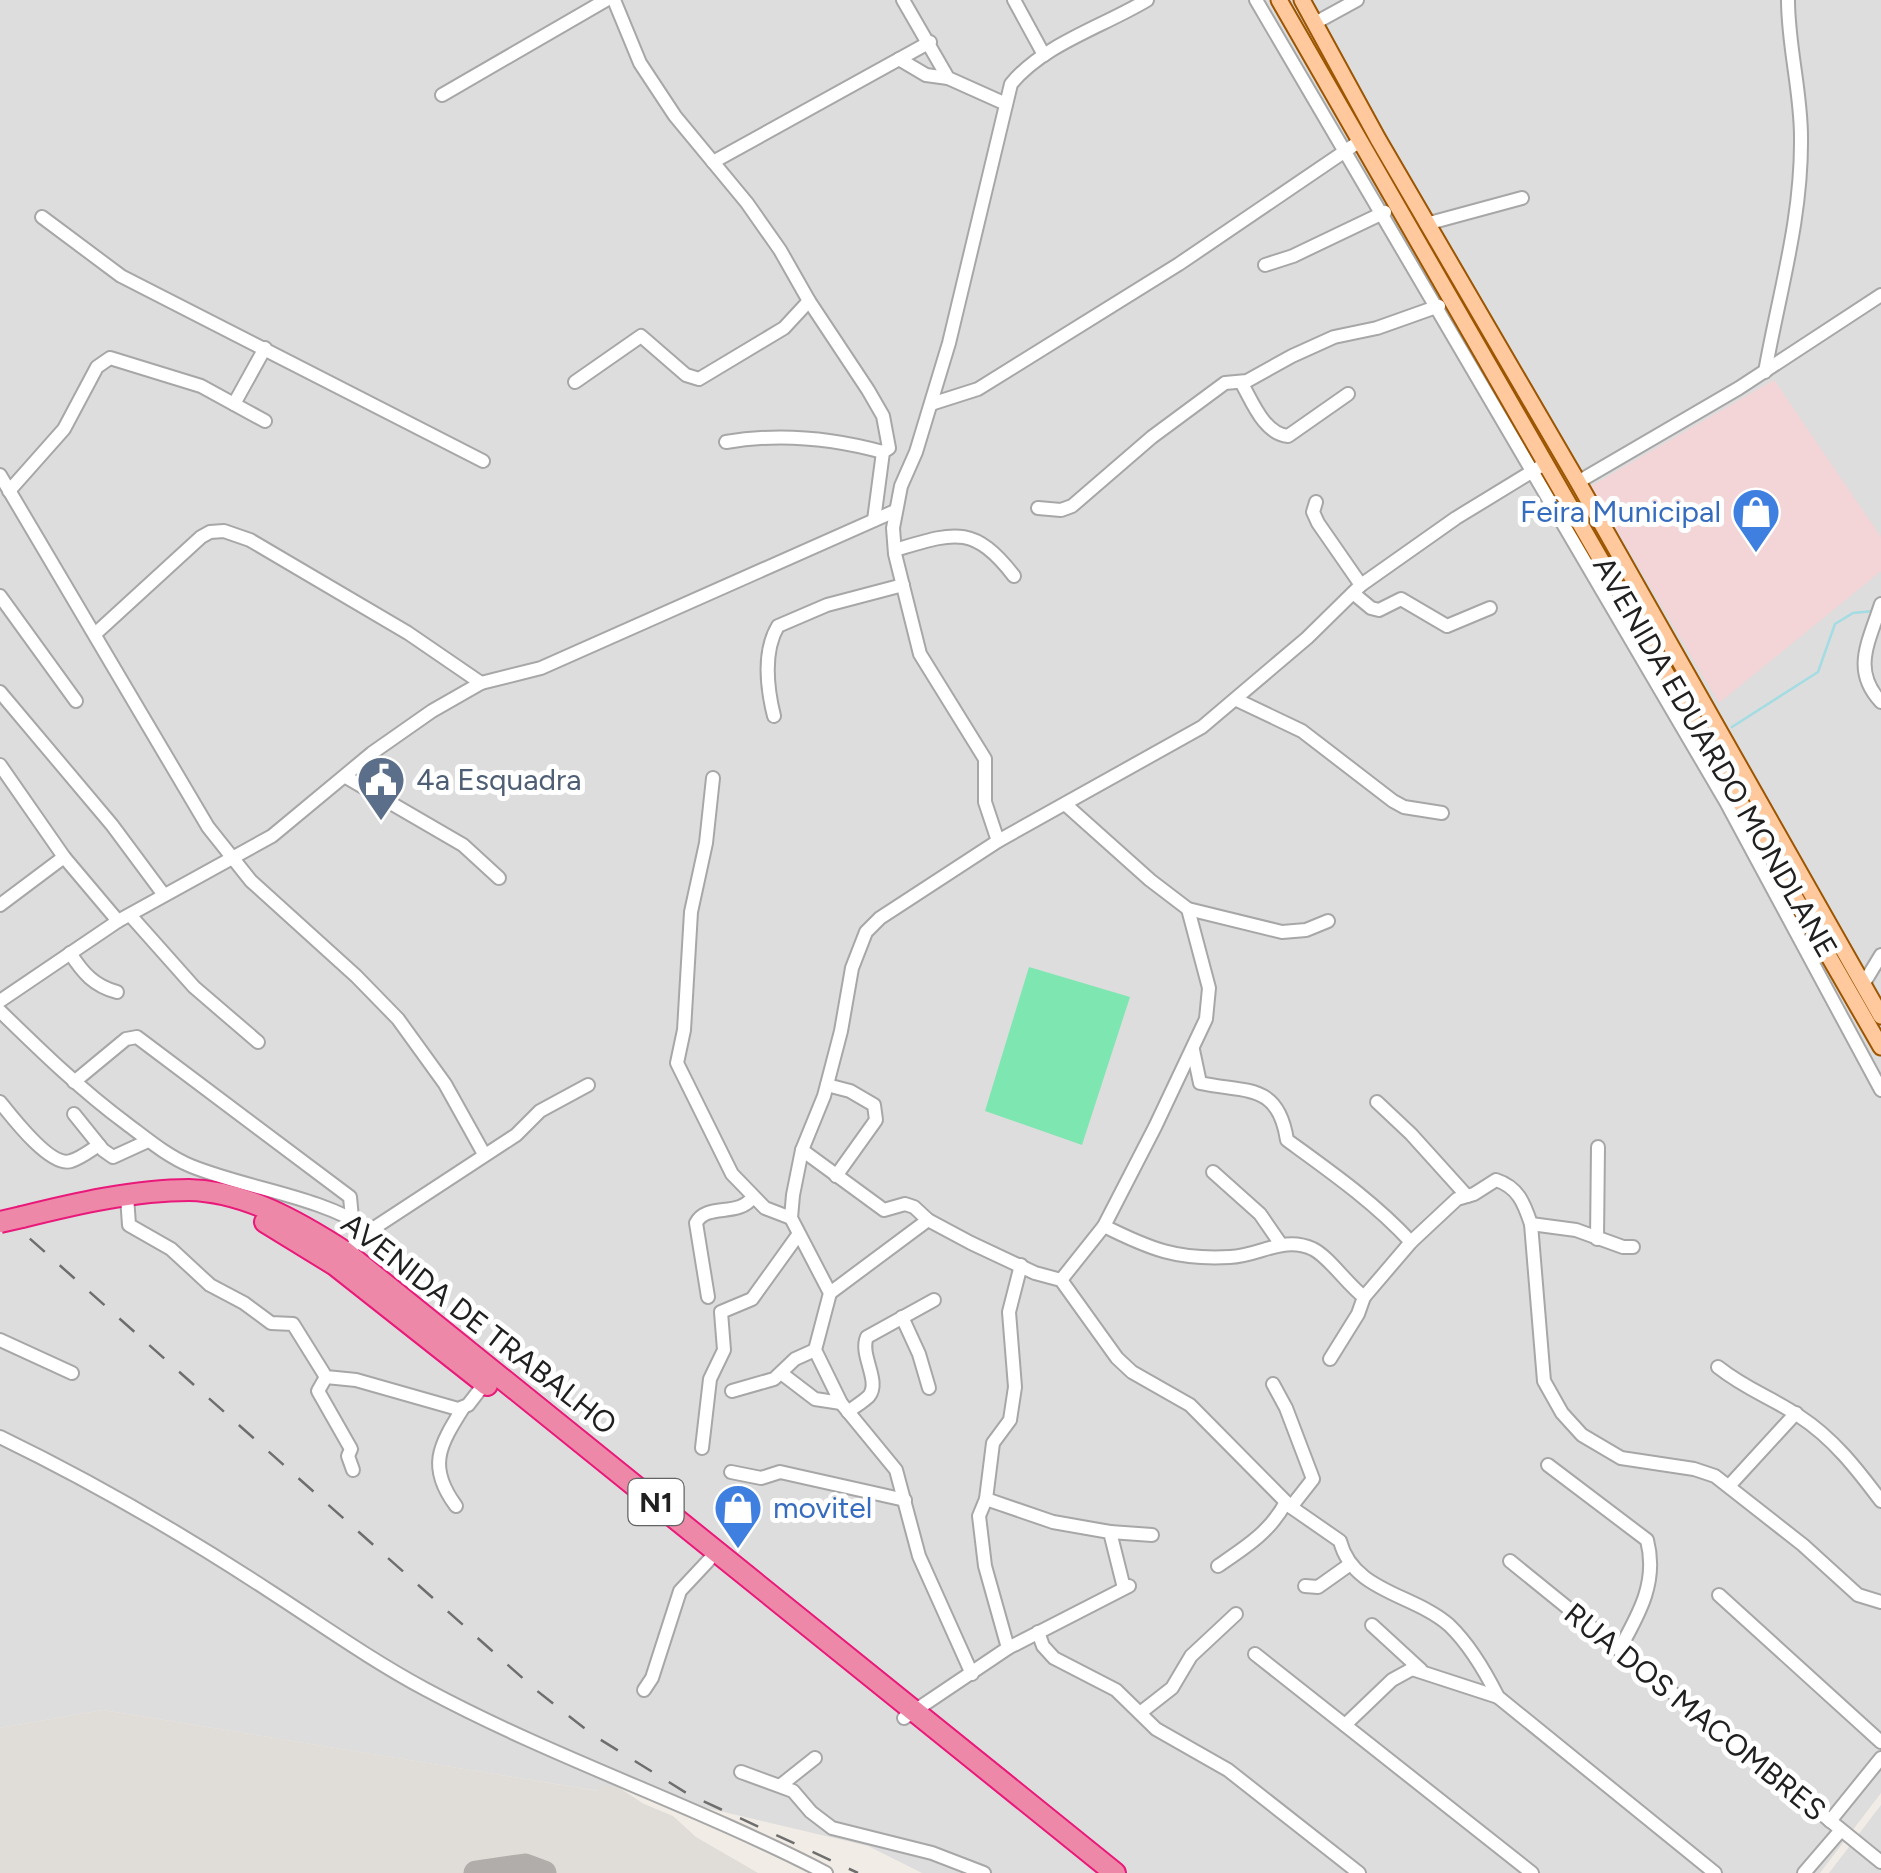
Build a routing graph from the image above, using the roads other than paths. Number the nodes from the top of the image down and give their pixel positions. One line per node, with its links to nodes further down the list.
1 (610, 0): 15 (street); 19 (street)
2 (903, 0): 11 (street)
3 (1014, 0): 12 (street)
4 (1256, 0): 18 (street)
5 (1278, 0): 17 (main road, AVENIDA EDUARDO MONDLANE)
6 (1302, 0): 10 (main road, AVENIDA EDUARDO MONDLANE)
7 (1357, 0): 10 (street)
8 (1788, 0): 32 (street)
9 (1141, 1): 12 (street)
10 (1315, 23): 20 (main road, AVENIDA EDUARDO MONDLANE)
11 (930, 42): 13 (street); 14 (street)
12 (1044, 55): 16 (street)
13 (899, 59): 14 (street); 19 (street)
14 (948, 78): 16 (street)
15 (442, 94)
16 (1006, 104): 37 (street)
17 (1360, 141): 18 (street); 20 (main road, AVENIDA EDUARDO MONDLANE)
18 (1344, 151): 23 (street); 37 (street)
19 (713, 162): 28 (street)
20 (1391, 179): 22 (main road, AVENIDA EDUARDO MONDLANE); 25 (main road, AVENIDA EDUARDO MONDLANE)
21 (1522, 198): 25 (street)
22 (1397, 207): 23 (street); 29 (main road, AVENIDA EDUARDO MONDLANE)
23 (1381, 214): 26 (street); 30 (street)
24 (42, 217): 31 (street)
25 (1426, 224): 45 (main road, AVENIDA EDUARDO MONDLANE)
26 (1265, 265)
27 (1881, 295): 32 (street)
28 (808, 301): 33 (street); 40 (street)
29 (1451, 302): 30 (street); 42 (main road, AVENIDA EDUARDO MONDLANE)
30 (1434, 308): 34 (street); 43 (street)
31 (266, 348): 36 (street); 41 (street)
32 (1765, 372): 45 (street)
33 (575, 382)
34 (1241, 382): 35 (street); 49 (street)
35 (1348, 394)
36 (234, 404): 38 (street); 46 (street)
37 (932, 404): 50 (street)
38 (265, 421)
39 (726, 442): 40 (street)
40 (883, 452): 51 (street)
41 (483, 461)
42 (1546, 463): 43 (street); 47 (main road, AVENIDA EDUARDO MONDLANE)
43 (1531, 473): 55 (street); 93 (street)
44 (0, 475): 46 (street)
45 (1578, 482): 47 (main road); 82 (main road, AVENIDA EDUARDO MONDLANE)
46 (9, 491): 59 (street)
47 (1562, 492): 88 (main road, AVENIDA EDUARDO MONDLANE)
48 (1316, 502): 55 (street)
49 (1038, 508)
50 (895, 511): 51 (street); 52 (street)
51 (874, 520): 60 (street)
52 (896, 550): 53 (street); 54 (street)
53 (1014, 576)
54 (903, 585): 65 (street); 71 (street)
55 (1357, 589): 58 (street); 62 (street)
56 (0, 596): 63 (street)
57 (1881, 605): 64 (street)
58 (1490, 608)
59 (95, 634): 60 (street); 73 (street)
60 (481, 684): 67 (street)
61 (0, 692): 75 (street)
62 (1237, 700): 69 (street); 70 (street)
63 (76, 701)
64 (1881, 702)
65 (774, 716)
66 (0, 765): 72 (street)
67 (346, 777): 73 (street); 74 (street)
68 (712, 778): 106 (street)
69 (1064, 804): 71 (street); 77 (street)
70 (1442, 812)
71 (998, 841): 91 (street)
72 (64, 857): 76 (street); 78 (street)
73 (233, 860): 75 (street); 101 (street)
74 (499, 878)
75 (164, 895): 78 (street)
76 (1, 901)
77 (1188, 910): 79 (street); 89 (street)
78 (124, 918): 80 (street); 87 (street)
79 (1328, 922)
80 (70, 954): 83 (street); 84 (street)
81 (1881, 954): 82 (street)
82 (1864, 983): 86 (main road, AVENIDA EDUARDO MONDLANE)
83 (117, 992)
84 (0, 1001)
85 (0, 1012): 90 (street)
86 (1881, 1016)
87 (258, 1042)
88 (1881, 1048)
89 (1193, 1050): 112 (street); 116 (street)
90 (74, 1082): 97 (street); 107 (street)
91 (827, 1084): 100 (street); 103 (street)
92 (588, 1085): 101 (street)
93 (1881, 1090)
94 (0, 1102): 98 (street)
95 (1376, 1102): 105 (street)
96 (74, 1114): 98 (street)
97 (148, 1141): 98 (street); 107 (street)
98 (99, 1145)
99 (1598, 1147): 115 (street)
100 (802, 1150): 103 (street); 108 (street)
101 (484, 1154): 113 (street)
102 (1213, 1172): 117 (street)
103 (836, 1176): 109 (street)
104 (127, 1196): 110 (highway, N1, bridge); 119 (highway, AVENIDA DE TRABALHO / N1); 134 (street)
105 (1467, 1196): 111 (street); 116 (street)
106 (754, 1198): 108 (street); 124 (street)
107 (352, 1218): 113 (street)
108 (791, 1218): 114 (street)
109 (928, 1220): 120 (street); 122 (street)
110 (0, 1222)
111 (1531, 1224): 115 (street); 148 (street)
112 (1104, 1226): 117 (street); 121 (street)
113 (372, 1230): 119 (street)
114 (798, 1235): 122 (street); 144 (street)
115 (1597, 1239): 118 (street)
116 (1411, 1242): 123 (street)
117 (1280, 1244): 123 (street)
118 (1633, 1247)
119 (340, 1258): 127 (highway, AVENIDA DE TRABALHO / N1)
120 (1021, 1265): 121 (street); 149 (street)
121 (1060, 1280): 153 (street)
122 (830, 1293): 129 (street)
123 (1364, 1296): 130 (street)
124 (708, 1297)
125 (934, 1300): 126 (street)
126 (902, 1318): 137 (street); 140 (street)
127 (426, 1327): 135 (highway, AVENIDA DE TRABALHO / N1); 142 (highway, AVENIDA DE TRABALHO / N1)
128 (0, 1340): 133 (street)
129 (816, 1350): 132 (street); 140 (street)
130 (1330, 1359)
131 (1718, 1367): 141 (street)
132 (781, 1372): 138 (street); 140 (street)
133 (72, 1373)
134 (326, 1376): 139 (street); 146 (street)
135 (485, 1383): 139 (street); 142 (highway, AVENIDA DE TRABALHO / N1)
136 (1272, 1384): 153 (street)
137 (929, 1388)
138 (732, 1391)
139 (463, 1408): 154 (street)
140 (844, 1408): 151 (street)
141 (1796, 1414): 148 (street); 152 (street)
142 (547, 1424): 150 (highway, AVENIDA DE TRABALHO / N1)
143 (0, 1437): 186 (street)
144 (702, 1448)
145 (1548, 1465): 169 (street)
146 (353, 1470)
147 (732, 1472): 151 (street)
148 (1729, 1486): 164 (street)
149 (986, 1499): 155 (street); 168 (street)
150 (643, 1500): 157 (highway, AVENIDA DE TRABALHO / N1); 162 (highway, AVENIDA DE TRABALHO / N1)
151 (906, 1500): 172 (street)
152 (1881, 1500)
153 (1288, 1505): 159 (street); 160 (street)
154 (456, 1506)
155 (1110, 1532): 156 (street); 167 (street)
156 (1152, 1535)
157 (709, 1560): 162 (highway, AVENIDA DE TRABALHO / N1); 173 (street)
158 (1510, 1561): 169 (street, RUA DOS MACOMBRES)
159 (1350, 1564): 161 (street); 174 (street)
160 (1218, 1566)
161 (1305, 1586)
162 (759, 1593): 176 (highway, AVENIDA DE TRABALHO / N1)
163 (1719, 1595): 178 (street)
164 (1881, 1602)
165 (1236, 1614): 175 (street)
166 (1372, 1626): 171 (street)
167 (1038, 1632): 168 (street); 175 (street)
168 (1008, 1648): 172 (street)
169 (1620, 1650): 183 (street, RUA DOS MACOMBRES)
170 (1255, 1654): 177 (street)
171 (1421, 1670): 174 (street); 177 (street)
172 (972, 1674): 176 (street)
173 (644, 1690)
174 (1498, 1697): 191 (street)
175 (1140, 1713): 189 (street)
176 (909, 1714): 185 (highway, AVENIDA DE TRABALHO / N1)
177 (1345, 1725): 190 (street)
178 (1881, 1742)
179 (815, 1758): 182 (street)
180 (1881, 1758): 183 (street)
181 (741, 1772): 182 (street)
182 (781, 1784): 187 (street)
183 (1836, 1826): 184 (street, RUA DOS MACOMBRES); 192 (street)
184 (1881, 1862)
185 (1091, 1864): 188 (highway, AVENIDA DE TRABALHO / N1)
186 (826, 1873)
187 (984, 1873)
188 (1115, 1873)
189 (1359, 1873)
190 (1532, 1873)
191 (1715, 1873)
192 (1804, 1873)

